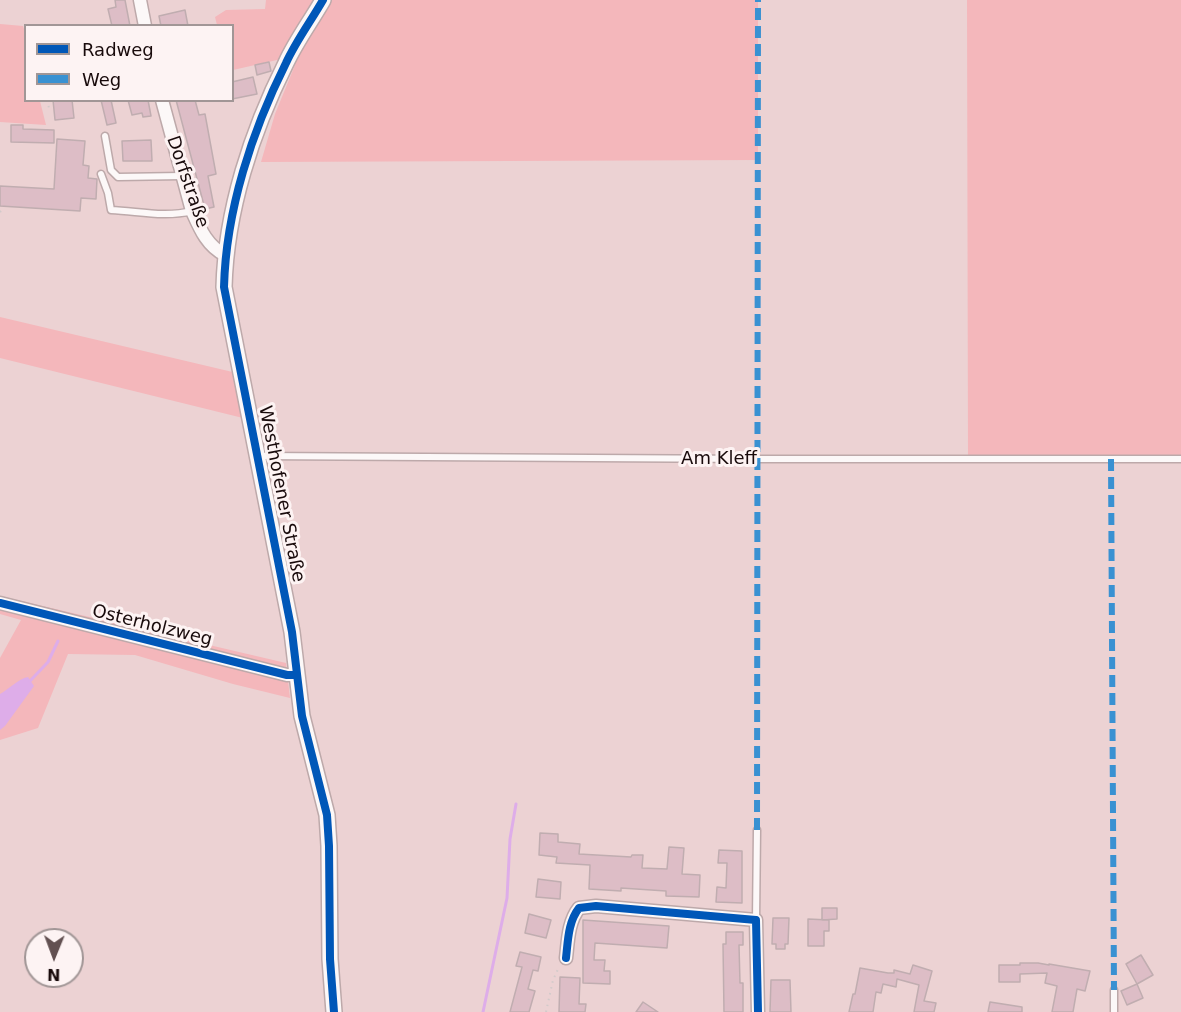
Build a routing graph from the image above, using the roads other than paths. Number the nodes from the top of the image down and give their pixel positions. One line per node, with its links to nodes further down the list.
1 (140, 0): 3 (street)
2 (323, 0): 9 (street, Westhofener Straße)
3 (145, 24)
4 (163, 102): 7 (street, Dorfstraße)
5 (105, 136): 7 (lane)
6 (101, 174): 8 (lane)
7 (182, 176): 8 (street, Dorfstraße)
8 (192, 211): 9 (street, Dorfstraße)
9 (225, 255): 10 (street, Westhofener Straße)
10 (258, 456): 11 (lane, Am Kleff); 13 (street, Westhofener Straße)
11 (1181, 459)
12 (0, 603): 13 (street, Osterholzweg)
13 (297, 675): 18 (street, Westhofener Straße)
14 (757, 830): 15 (lane)
15 (756, 920): 16 (street); 19 (street)
16 (566, 958)
17 (1114, 990): 20 (lane)
18 (334, 1012)
19 (758, 1012)
20 (1114, 1012)

